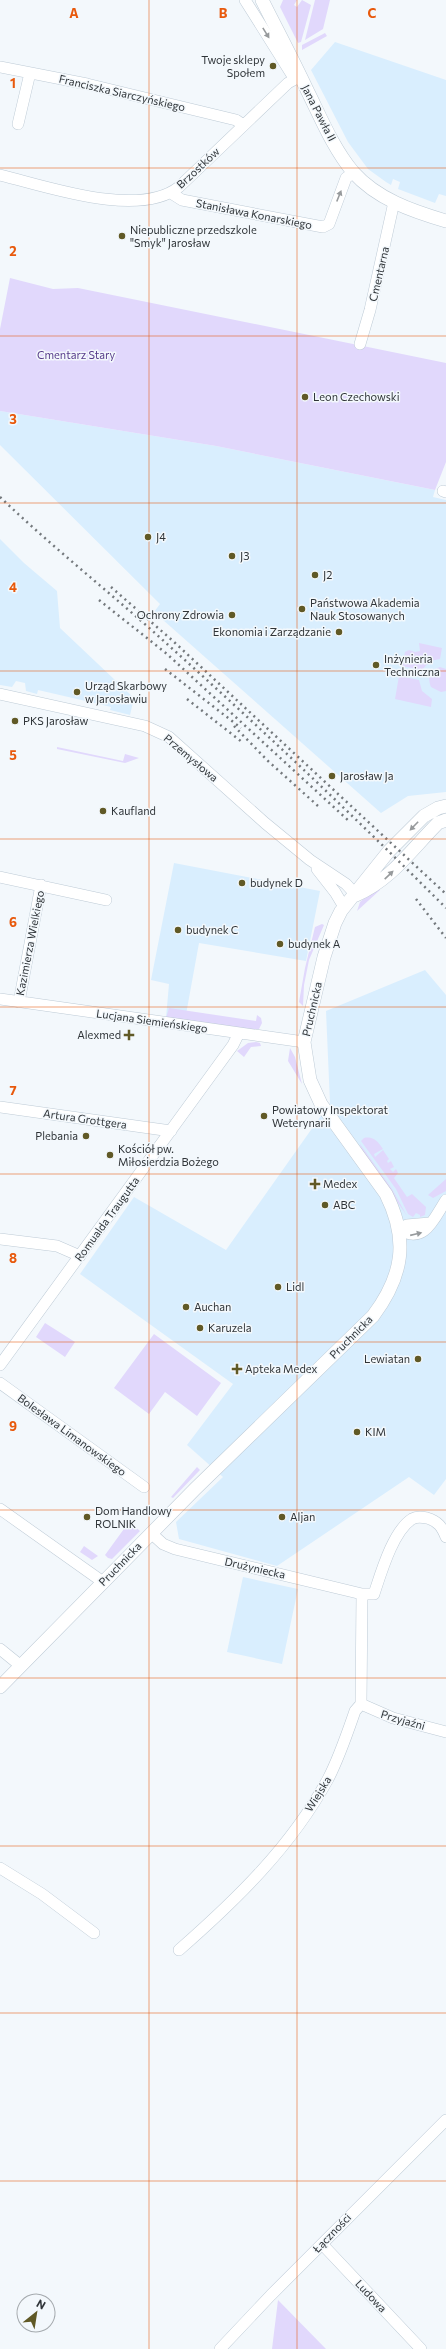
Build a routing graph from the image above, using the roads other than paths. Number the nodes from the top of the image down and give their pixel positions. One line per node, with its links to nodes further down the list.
1 (245, 0): 5 (street, one-way to 5)
2 (262, 0): 5 (main road, Jana Pawła II)
3 (0, 67): 4 (street, Franciszka Siarczyńskiego)
4 (30, 73): 6 (street); 7 (street, Franciszka Siarczyńskiego)
5 (298, 77): 7 (street, Brzostków); 8 (main road, Jana Pawła II)
6 (18, 124)
7 (243, 125): 10 (street, Brzostków)
8 (354, 172): 10 (street, Stanisława Konarskiego, one-way to 8); 11 (main road, Jana Pawła II)
9 (0, 175): 10 (street, Brzostków)
10 (171, 193)
11 (394, 202): 12 (main road, Jana Pawła II); 13 (street, Cmentarna)
12 (446, 221)
13 (360, 344)
14 (0, 694): 17 (street, Przemysłowa)
15 (446, 806): 20 (main road, Pruchnicka, one-way to 20)
16 (446, 820): 20 (main road, Pruchnicka, one-way to 16)
17 (310, 860): 20 (street); 22 (street)
18 (0, 877): 19 (street, Kazimierza Wielkiego)
19 (41, 885): 21 (street, Kazimierza Wielkiego); 24 (street, Kazimierza Wielkiego)
20 (356, 894): 22 (main road, Pruchnicka)
21 (106, 900)
22 (344, 907): 26 (main road, Pruchnicka)
23 (0, 999): 24 (street, Lucjana Siemieńskiego)
24 (19, 1002): 25 (street, Lucjana Siemieńskiego)
25 (240, 1033): 26 (street, Lucjana Siemieńskiego); 28 (street, Romualda Traugutta)
26 (304, 1042): 30 (main road, Pruchnicka)
27 (0, 1107): 28 (street, Artura Grottgera)
28 (171, 1131): 32 (street, Romualda Traugutta)
29 (446, 1200): 30 (street)
30 (399, 1230): 37 (main road, Pruchnicka)
31 (0, 1239): 32 (street)
32 (80, 1256): 33 (street, Romualda Traugutta)
33 (0, 1365)
34 (0, 1383): 35 (street, Bolesława Limanowskiego)
35 (144, 1487)
36 (0, 1509): 39 (street)
37 (151, 1533): 39 (main road, Pruchnicka); 40 (street, Drużyniecka)
38 (446, 1537): 40 (street, Drużyniecka)
39 (103, 1582): 42 (main road, Pruchnicka)
40 (362, 1594): 44 (street, Wiejska)
41 (0, 1649): 42 (street)
42 (21, 1666): 43 (main road, Pruchnicka)
43 (0, 1687)
44 (361, 1704): 45 (street, Przyjaźni); 48 (street, Wiejska)
45 (446, 1732)
46 (0, 1868): 47 (street)
47 (94, 1934)
48 (179, 1950)
49 (446, 2120): 50 (street, Łączności)
50 (322, 2244): 51 (street, Łączności); 52 (street, Ludowa)
51 (220, 2349)
52 (421, 2349)

